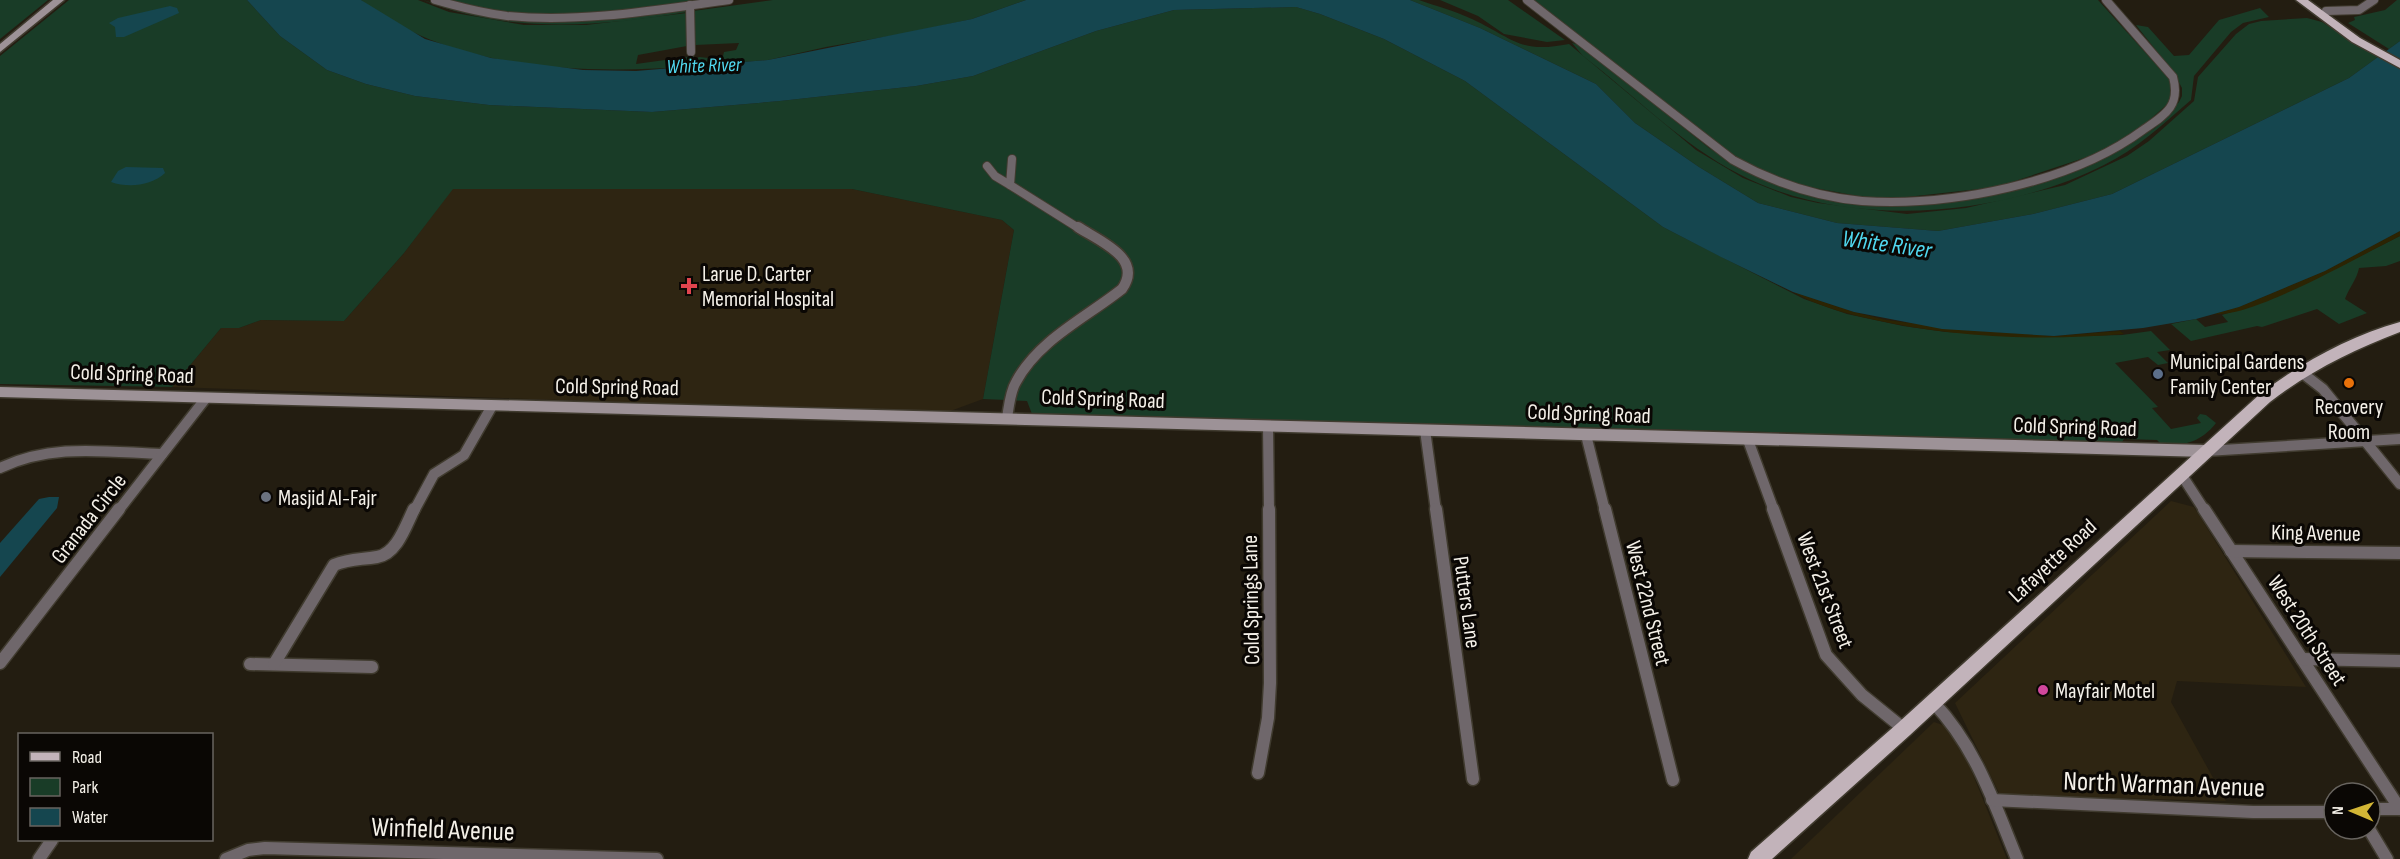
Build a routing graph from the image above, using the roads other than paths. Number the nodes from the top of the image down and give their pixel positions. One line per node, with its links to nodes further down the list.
1 (435, 0): 9 (street)
2 (729, 0): 9 (street)
3 (1527, 0): 4 (street)
4 (2106, 0)
5 (2301, 0): 11 (main road)
6 (2312, 0): 10 (main road)
7 (2374, 0): 10 (street)
8 (57, 2): 12 (street)
9 (690, 5): 13 (street)
10 (2326, 11): 11 (main road)
11 (2361, 39): 14 (main road); 15 (main road)
12 (0, 49)
13 (691, 52)
14 (2400, 59)
15 (2400, 65)
16 (1012, 159): 18 (street)
17 (987, 166): 18 (street)
18 (1010, 185): 24 (street)
19 (2400, 327): 20 (main road, Lafayette Road)
20 (2301, 372): 30 (street); 31 (main road, Lafayette Road)
21 (0, 392): 22 (street, Cold Spring Road)
22 (206, 398): 23 (street, Cold Spring Road); 32 (street, Granada Circle)
23 (492, 406): 24 (street, Cold Spring Road); 42 (street)
24 (1007, 418): 25 (street, Cold Spring Road)
25 (1268, 426): 26 (street, Cold Spring Road); 46 (street, Cold Springs Lane)
26 (1425, 430): 27 (street, Cold Spring Road); 47 (street, Putters Lane)
27 (1586, 435): 29 (street, Cold Spring Road); 48 (street, West 22nd Street)
28 (2400, 439): 30 (street)
29 (1748, 440): 31 (street, Cold Spring Road); 45 (street, West 21st Street)
30 (2366, 441): 31 (street); 35 (street)
31 (2206, 451): 34 (main road, Lafayette Road)
32 (162, 454): 33 (street); 40 (street, Granada Circle)
33 (0, 468)
34 (2181, 474): 36 (street, West 20th Street); 44 (main road, Lafayette Road)
35 (2400, 484)
36 (2231, 551): 37 (street, King Avenue); 38 (street, West 20th Street)
37 (2400, 553)
38 (2302, 659): 39 (street); 50 (street, West 20th Street)
39 (2400, 661)
40 (1, 662)
41 (250, 664): 42 (street)
42 (274, 664): 43 (street)
43 (372, 667)
44 (1933, 702): 45 (main road, Lafayette Road); 49 (street)
45 (1904, 729): 59 (main road, Lafayette Road)
46 (1258, 773)
47 (1473, 779)
48 (1673, 780)
49 (1992, 800): 52 (street, North Warman Avenue); 60 (street)
50 (2400, 809): 51 (street)
51 (2382, 810)
52 (2322, 812)
53 (51, 841): 57 (street)
54 (2376, 841): 61 (street)
55 (378, 855): 56 (street, Winfield Avenue); 58 (street, Winfield Avenue)
56 (227, 858)
57 (39, 859)
58 (657, 859)
59 (1758, 859)
60 (2017, 859)
61 (2387, 859)

